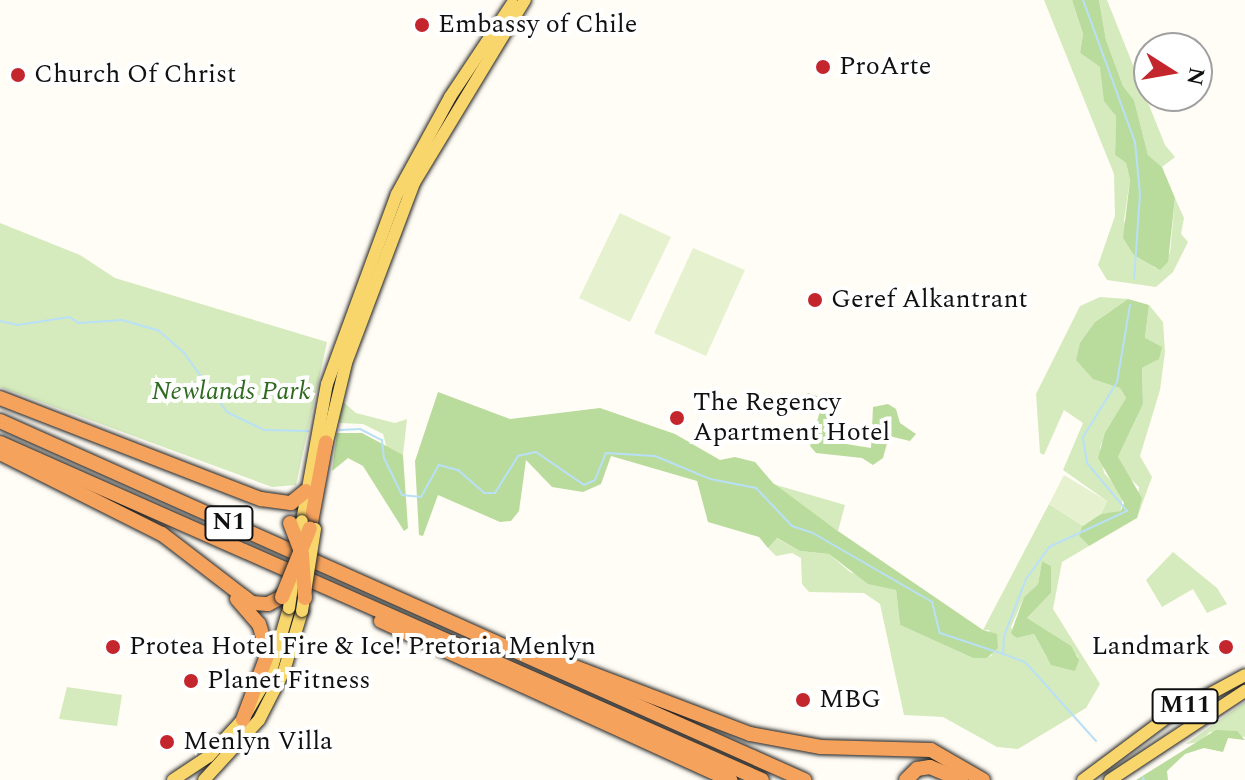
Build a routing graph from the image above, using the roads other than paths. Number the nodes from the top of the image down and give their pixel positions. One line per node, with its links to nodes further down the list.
1 (515, 0): 8 (main road)
2 (525, 0): 5 (main road)
3 (0, 398): 9 (highway)
4 (0, 421): 15 (highway, N1)
5 (326, 442): 10 (highway)
6 (0, 443): 13 (highway, N1)
7 (0, 453): 12 (highway)
8 (306, 491): 9 (highway); 10 (main road)
9 (261, 499): 10 (highway)
10 (304, 525): 11 (highway, bridge); 14 (main road, bridge)
11 (300, 549): 14 (highway, bridge); 14 (highway, bridge)
12 (208, 568): 14 (highway); 18 (highway)
13 (322, 585): 19 (highway); 24 (highway, N1)
14 (294, 603): 18 (main road); 21 (main road)
15 (457, 625): 25 (highway, N1); 28 (highway)
16 (1245, 675): 29 (main road, M11)
17 (1245, 691): 30 (main road, M11)
18 (243, 719): 20 (main road)
19 (690, 764): 22 (highway); 23 (highway)
20 (173, 780)
21 (204, 780)
22 (717, 780)
23 (730, 780)
24 (762, 780)
25 (804, 780)
26 (906, 780): 27 (highway)
27 (961, 780)
28 (983, 780)
29 (1083, 780)
30 (1110, 780)

